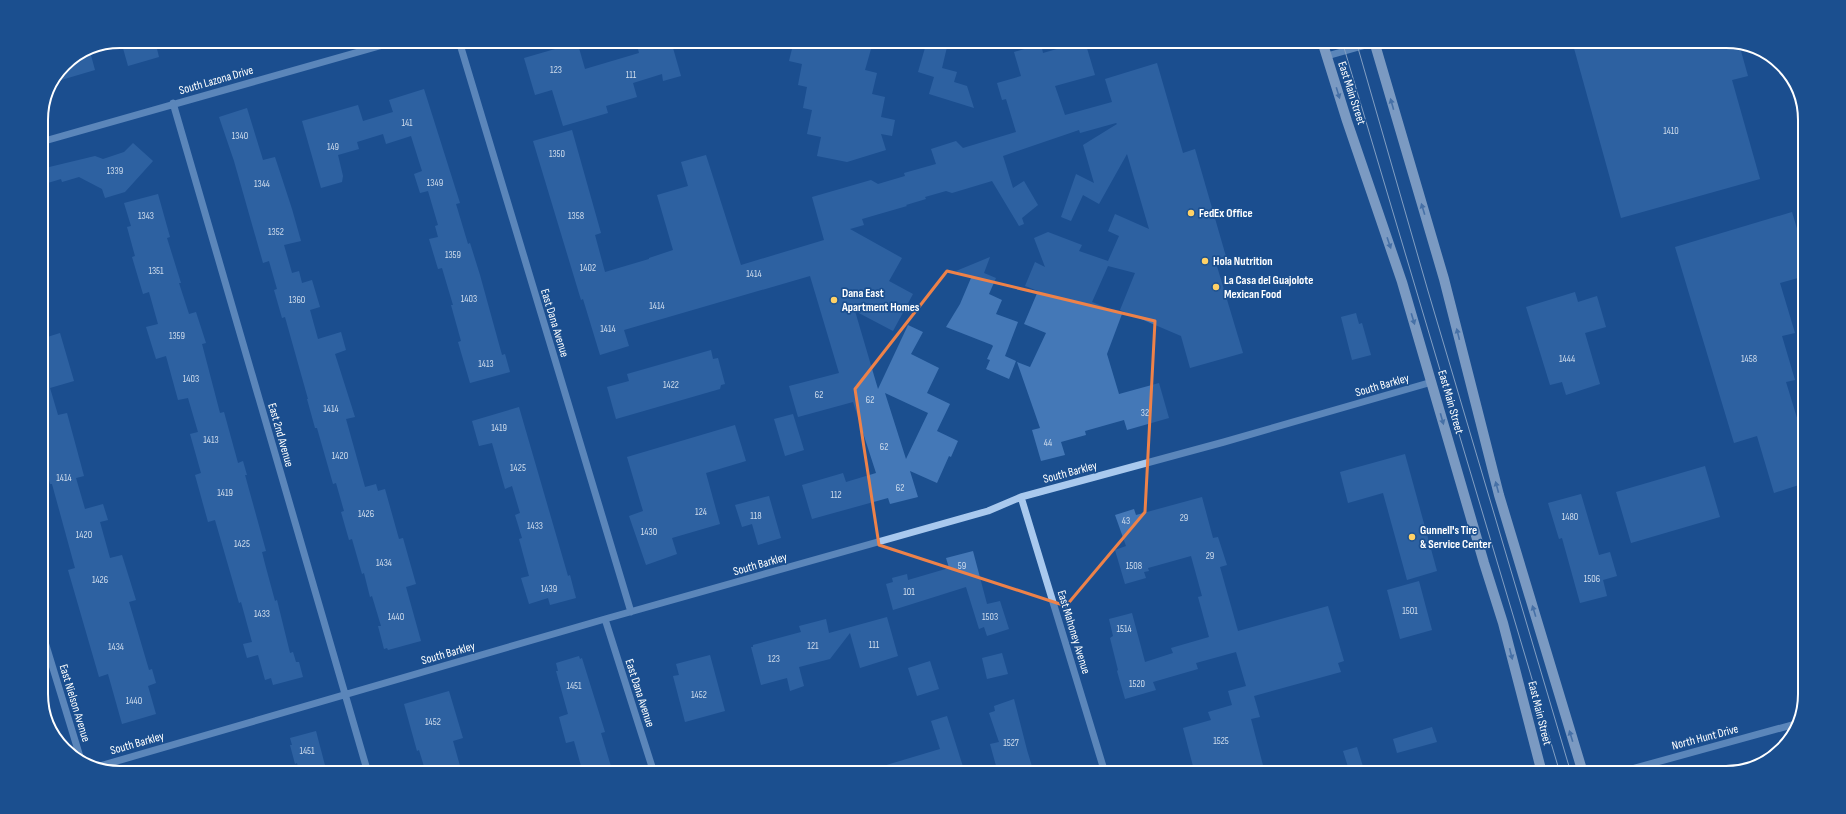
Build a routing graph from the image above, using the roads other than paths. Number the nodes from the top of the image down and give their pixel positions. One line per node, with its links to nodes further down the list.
1 (372, 48): 7 (street, South Lazona Drive)
2 (461, 48): 11 (street, East Dana Avenue)
3 (1324, 48): 6 (main road, East Main Street)
4 (1355, 48): 6 (street)
5 (1378, 48): 22 (main road, East Main Street, one-way to 5)
6 (1327, 56): 9 (main road, East Main Street, one-way to 9)
7 (173, 103): 8 (street, South Lazona Drive); 14 (street, East 2nd Avenue)
8 (48, 140)
9 (1432, 382): 10 (street, South Barkley); 21 (main road, East Main Street, one-way to 21)
10 (1021, 496): 11 (street, South Barkley); 20 (street, East Mahoney Avenue)
11 (631, 612): 12 (street, South Barkley)
12 (605, 619): 14 (street, South Barkley); 19 (street, East Dana Avenue)
13 (48, 652): 16 (street, East Nielson Avenue)
14 (344, 694): 17 (street, South Barkley); 18 (street, East 2nd Avenue)
15 (1792, 724): 23 (street, North Hunt Drive)
16 (79, 753)
17 (105, 765)
18 (366, 766)
19 (652, 766)
20 (1103, 766)
21 (1540, 766)
22 (1581, 766)
23 (1642, 766)

